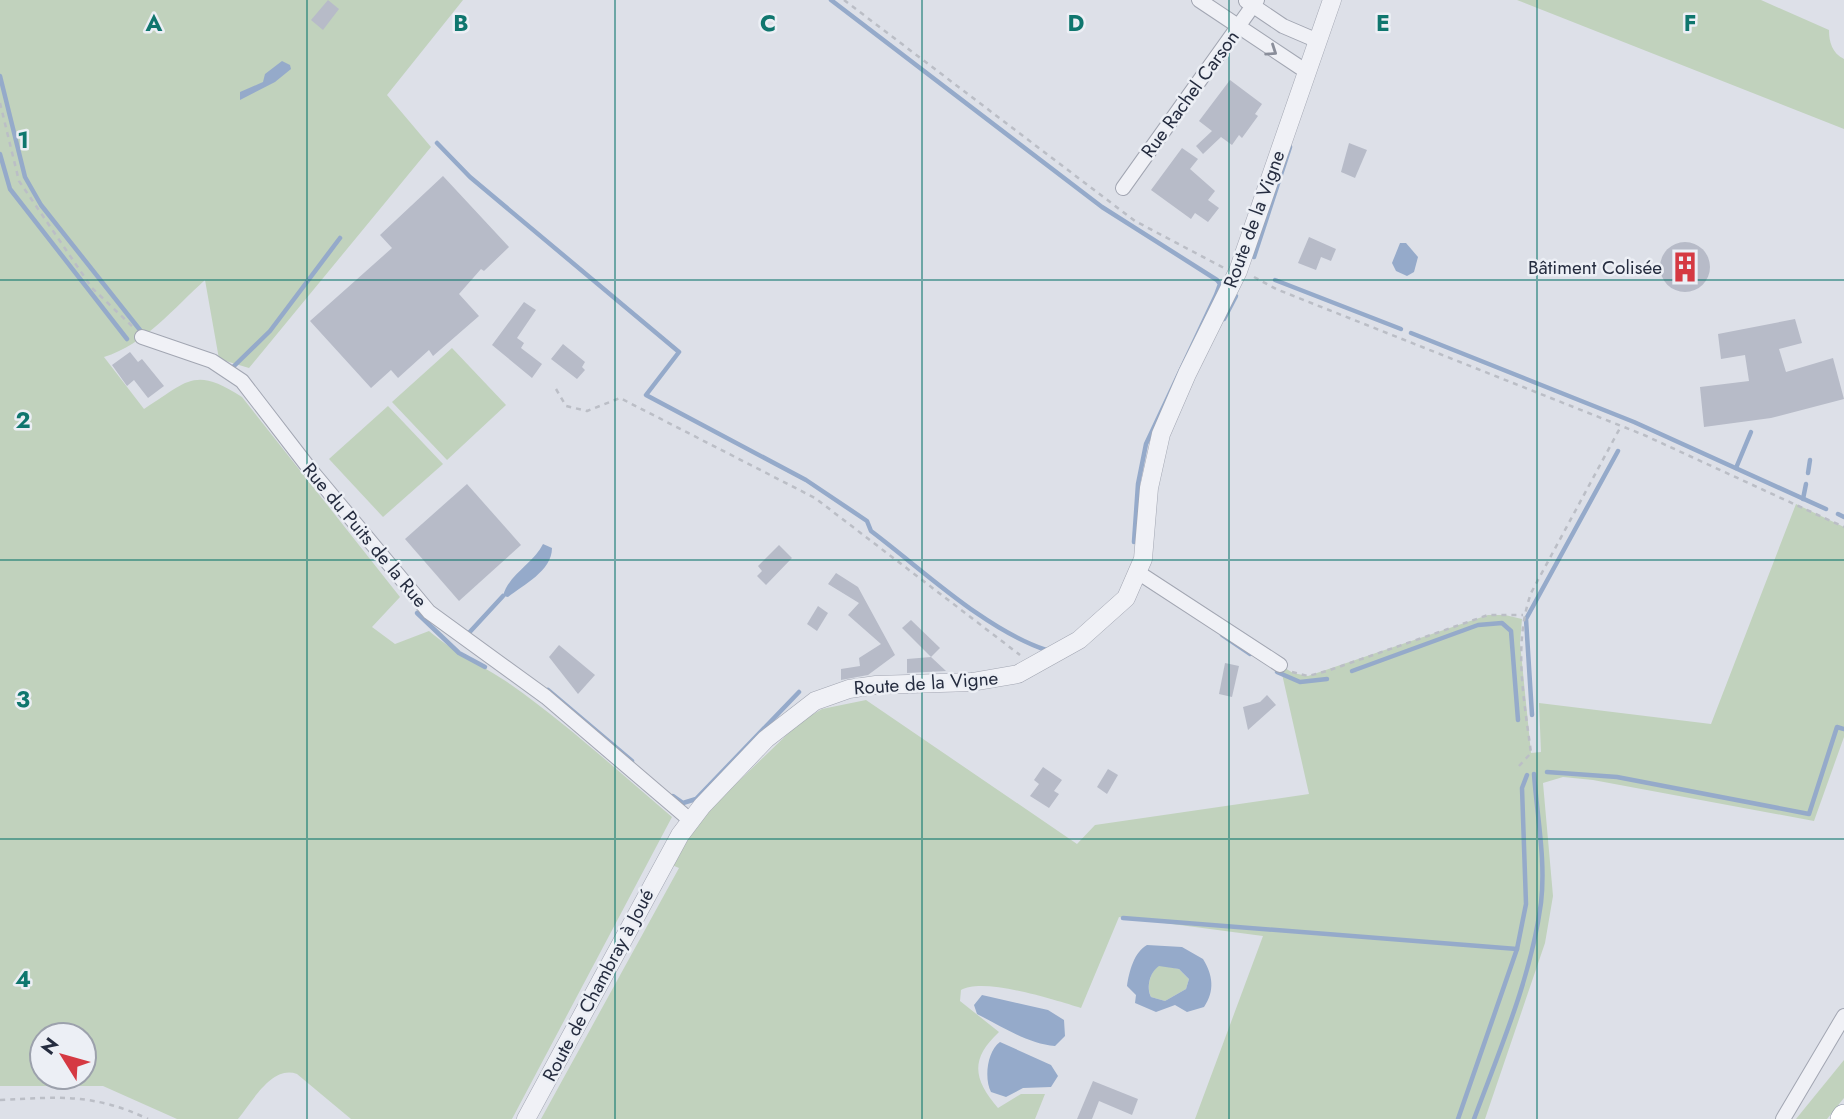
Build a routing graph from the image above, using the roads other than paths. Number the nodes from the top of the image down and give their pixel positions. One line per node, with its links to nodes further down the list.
1 (1199, 0): 4 (street)
2 (1332, 0): 5 (street)
3 (1252, 2): 4 (street, Rue Rachel Carson); 5 (street)
4 (1237, 28): 6 (street, one-way to 6); 7 (street, Rue Rachel Carson)
5 (1318, 41): 6 (street)
6 (1307, 72): 9 (street, Route de la Vigne)
7 (1123, 188)
8 (142, 337): 11 (street, Rue du Puits de la Rue)
9 (1139, 573): 10 (street); 11 (street, Route de la Vigne)
10 (1280, 665)
11 (690, 820): 12 (street, Route de la Vigne)
12 (670, 851): 14 (street, Route de Chambray à Joué)
13 (1844, 1016): 15 (street)
14 (526, 1119)
15 (1783, 1119)

